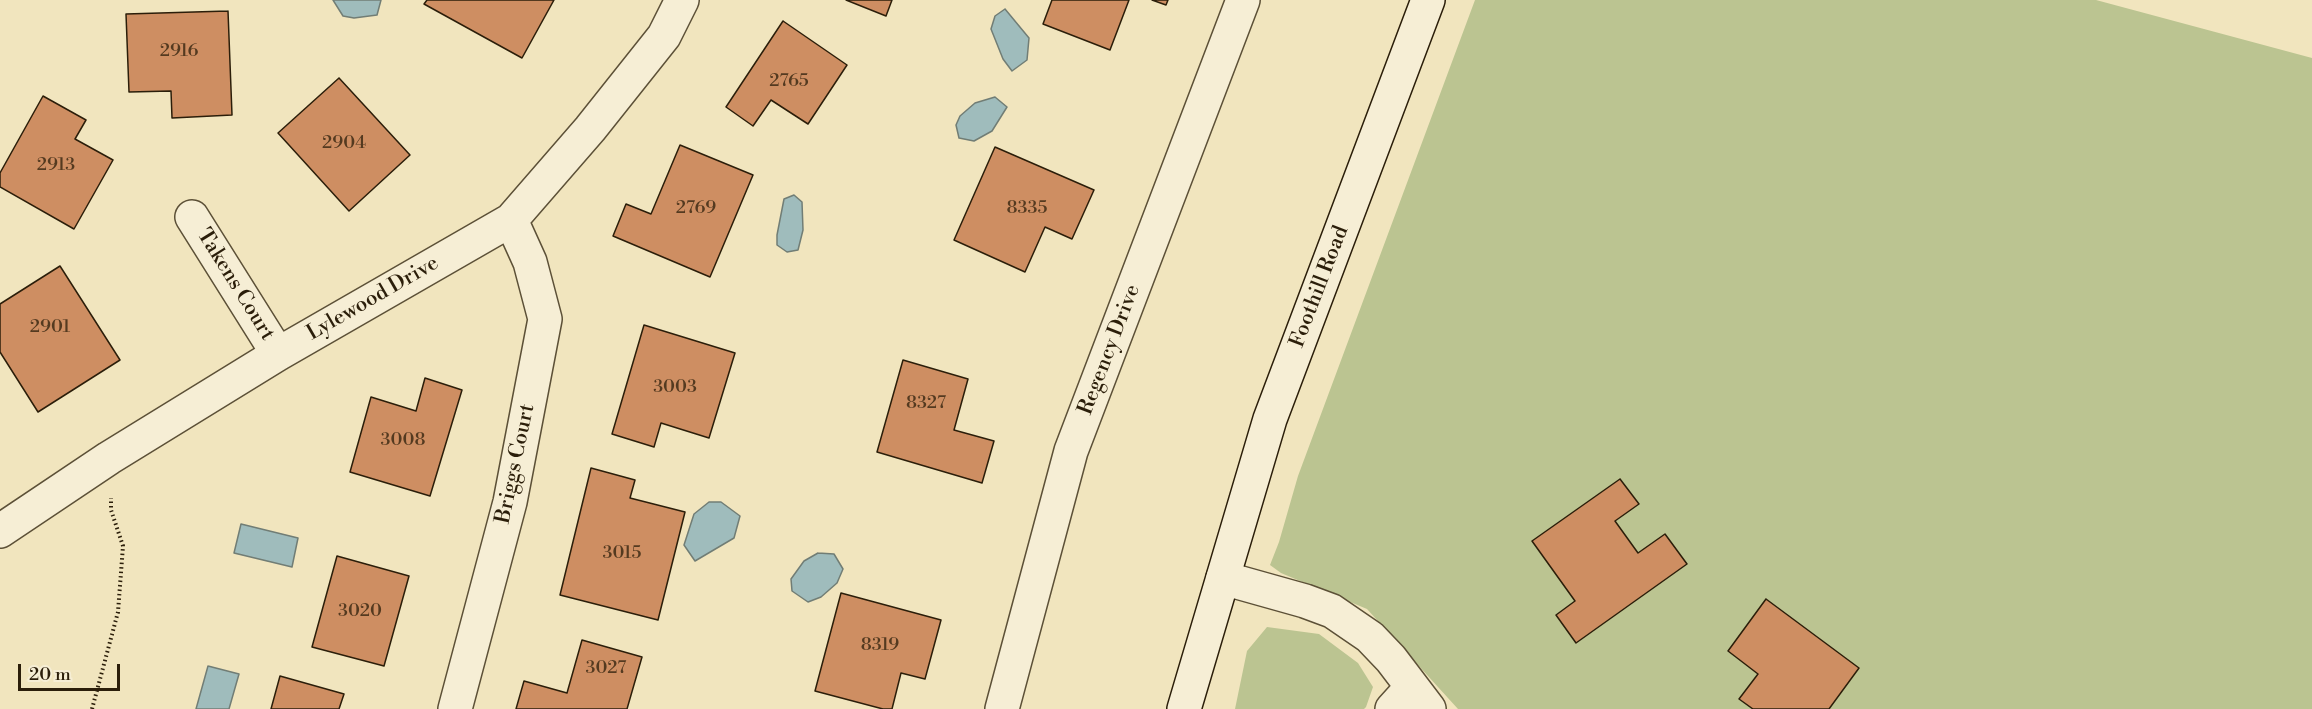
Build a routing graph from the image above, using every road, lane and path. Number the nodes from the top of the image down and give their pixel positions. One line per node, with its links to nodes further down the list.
1 (682, 0): 5 (street, Lylewood Drive)
2 (1244, 0): 13 (street, Regency Drive)
3 (1428, 0): 9 (street, Foothill Road)
4 (192, 217): 6 (street, Takens Court)
5 (511, 220): 6 (street, Lylewood Drive); 12 (street, Briggs Court)
6 (278, 354): 7 (street, Lylewood Drive)
7 (109, 458): 8 (street, Lylewood Drive); 11 (path)
8 (0, 531)
9 (1223, 578): 10 (street); 14 (street, Foothill Road); 15 (street, Foothill Road)
10 (1411, 702)
11 (92, 709)
12 (455, 709)
13 (1002, 709)
14 (1184, 709)
15 (1209, 709)

